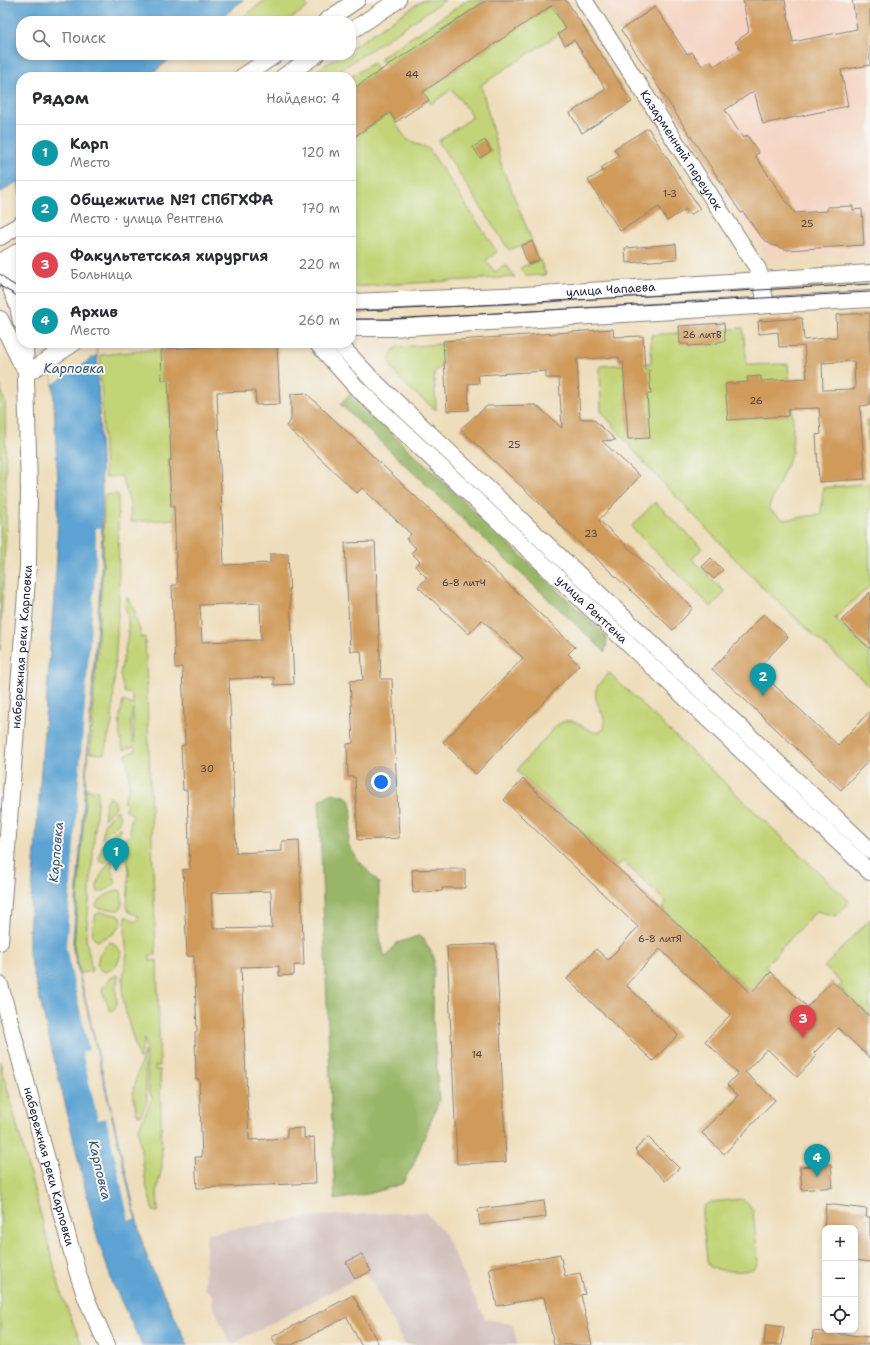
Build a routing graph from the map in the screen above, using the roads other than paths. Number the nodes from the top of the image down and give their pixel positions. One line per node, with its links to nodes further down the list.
1 (357, 0): 4 (street)
2 (398, 0): 5 (street)
3 (584, 0): 16 (street, Казарменный переулок)
4 (333, 16)
5 (356, 29)
6 (268, 60): 8 (street)
7 (308, 60): 9 (street)
8 (250, 72)
9 (290, 72)
10 (16, 227): 11 (street)
11 (0, 237)
12 (16, 253): 13 (street)
13 (0, 261): 14 (street); 18 (street)
14 (16, 269)
15 (870, 273): 16 (street, улица Чапаева)
16 (762, 280): 20 (street, улица Чапаева); 22 (street, Казарменный переулок)
17 (0, 295): 21 (street)
18 (16, 299)
19 (870, 299): 22 (street, улица Чапаева)
20 (356, 302)
21 (16, 304)
22 (766, 306): 24 (street, улица Чапаева)
23 (0, 319): 29 (street, набережная реки Карповки)
24 (356, 328)
25 (24, 348): 29 (street, набережная реки Карповки)
26 (66, 348): 29 (street)
27 (321, 348): 31 (street, улица Рентгена)
28 (343, 348): 30 (street, улица Рентгена)
29 (26, 374): 32 (street, набережная реки Карповки)
30 (870, 850)
31 (870, 872)
32 (0, 942)
33 (0, 985): 34 (street, набережная реки Карповки)
34 (107, 1345)

